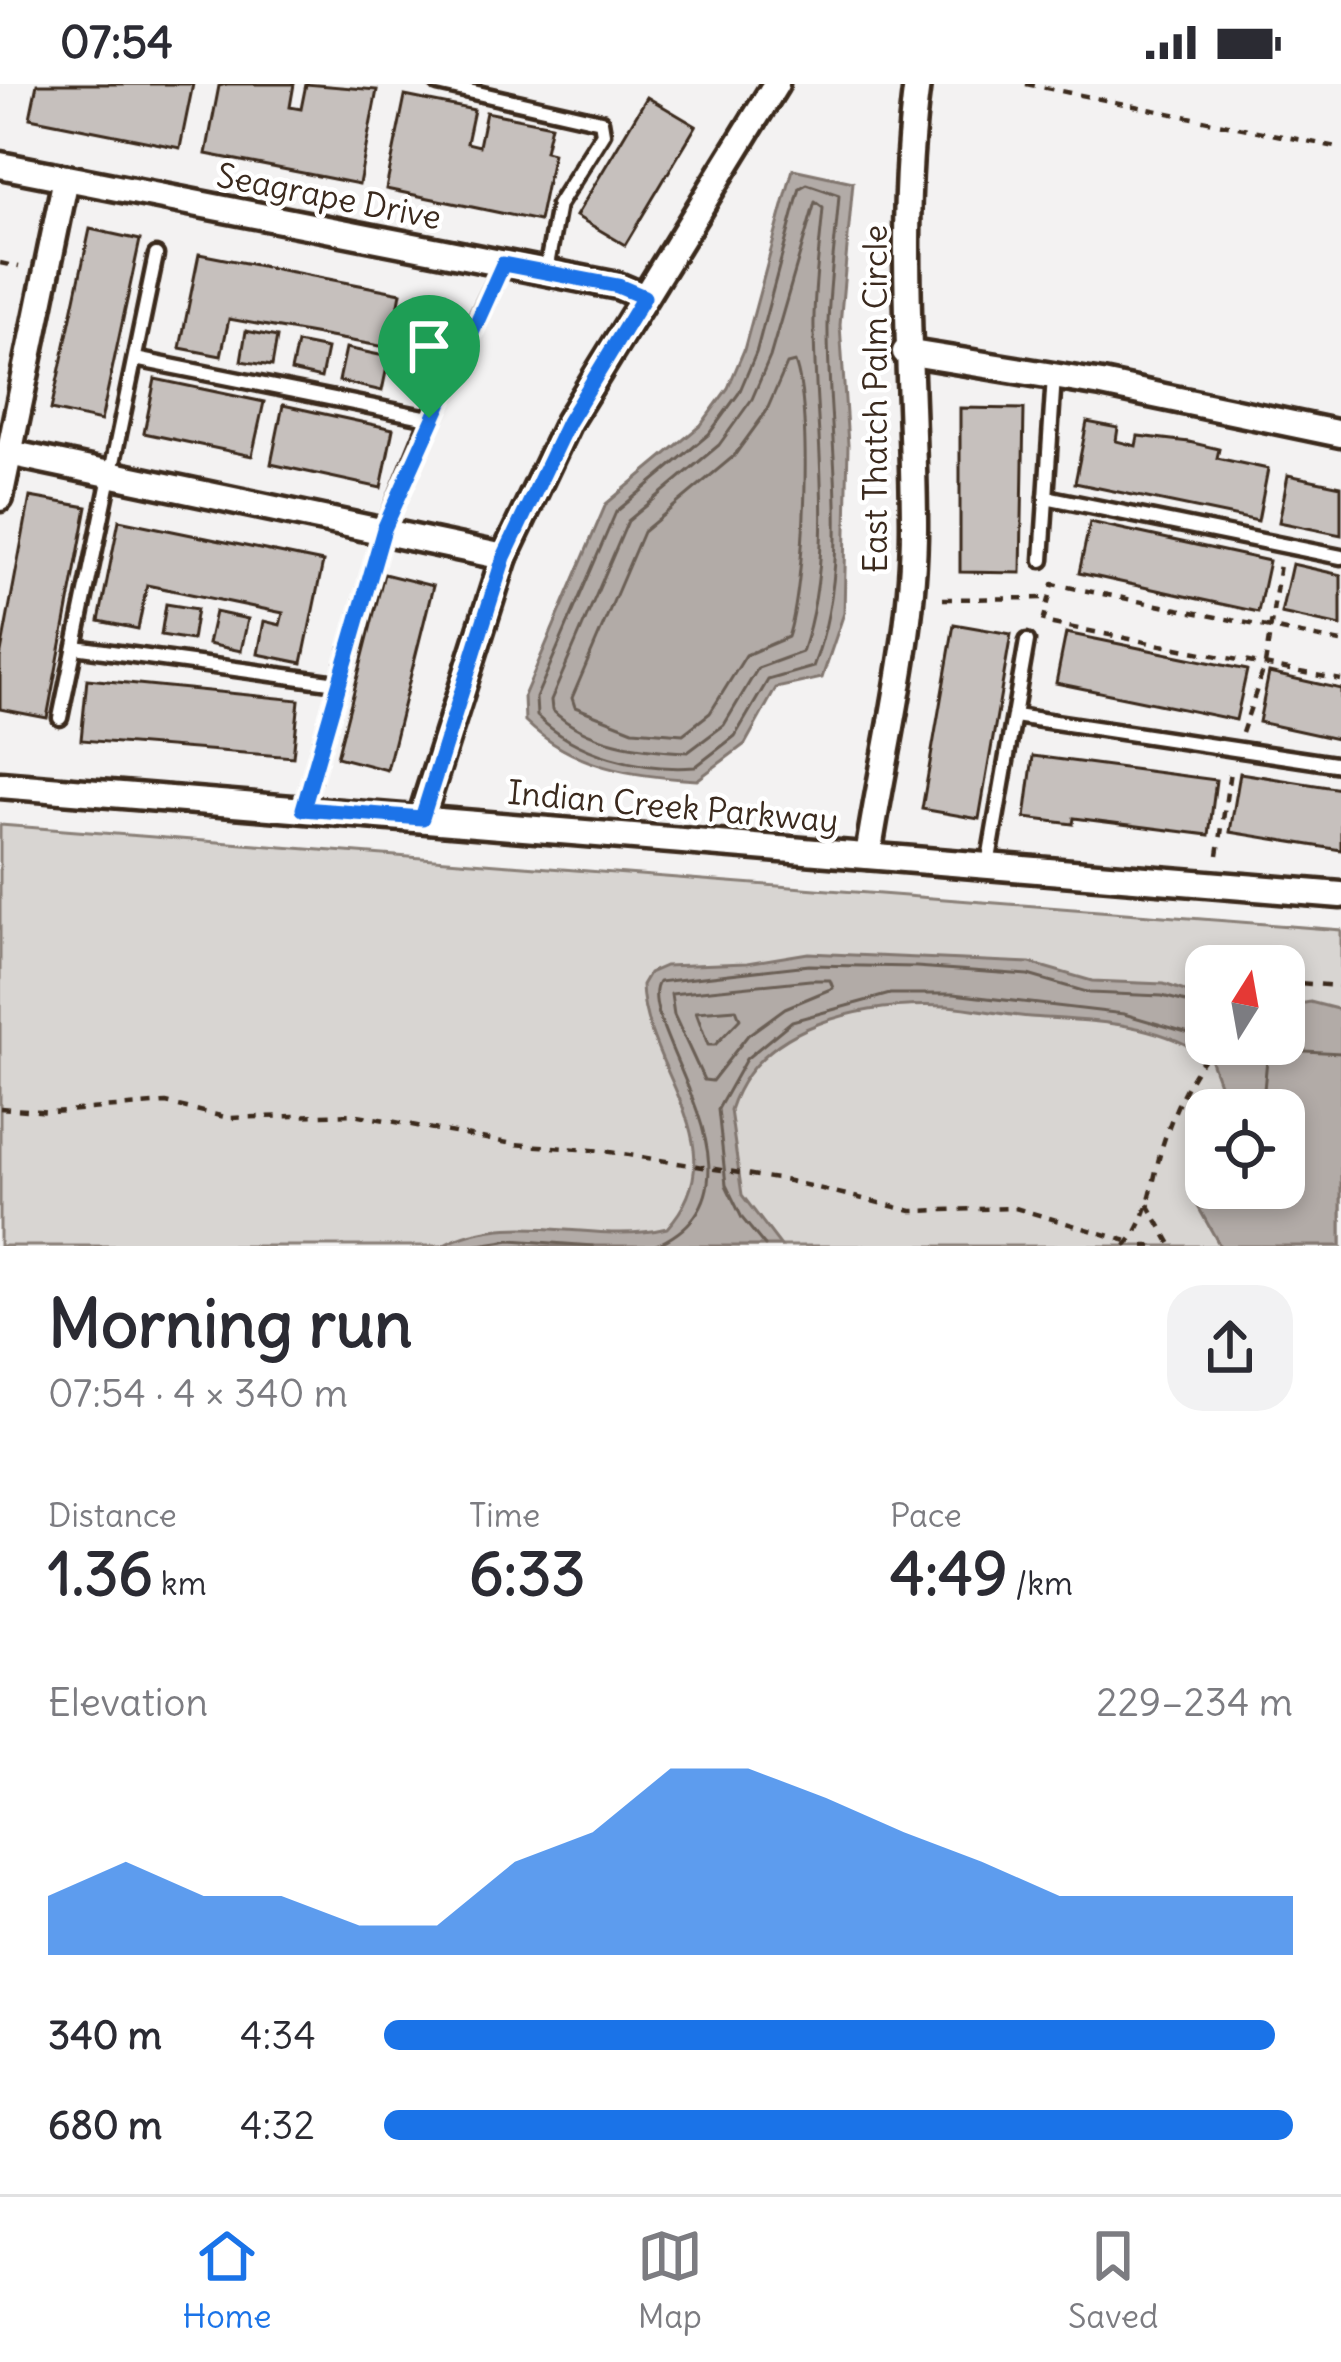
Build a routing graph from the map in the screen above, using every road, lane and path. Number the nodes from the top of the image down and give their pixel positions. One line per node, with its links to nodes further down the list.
1 (438, 84): 12 (lane)
2 (776, 84): 13 (street)
3 (917, 84): 14 (street, East Thatch Palm Circle)
4 (1026, 84): 5 (path)
5 (1341, 148)
6 (0, 165): 7 (street, Seagrape Drive)
7 (66, 178): 10 (street, Seagrape Drive); 19 (street)
8 (156, 255): 15 (lane)
9 (0, 263): 11 (path)
10 (503, 264): 12 (street, Seagrape Drive); 17 (lane)
11 (20, 267)
12 (545, 272): 13 (street, Seagrape Drive)
13 (644, 297): 25 (street)
14 (904, 352): 16 (street); 46 (street, East Thatch Palm Circle)
15 (135, 359): 17 (lane); 20 (lane)
16 (1054, 376): 18 (street); 21 (lane)
17 (429, 418): 23 (lane)
18 (1341, 434)
19 (9, 453): 20 (street); 22 (street)
20 (111, 473): 23 (street); 33 (lane)
21 (1046, 496): 26 (lane); 27 (lane)
22 (0, 498)
23 (384, 529): 25 (street); 36 (lane)
24 (1281, 555): 30 (path)
25 (504, 557): 44 (street)
26 (1341, 557)
27 (1042, 560)
28 (1050, 598): 29 (path); 30 (path); 34 (path)
29 (943, 599)
30 (1273, 628): 32 (path); 34 (path)
31 (1027, 641): 37 (lane)
32 (1341, 642)
33 (75, 646): 36 (lane); 38 (lane)
34 (1265, 665): 35 (path); 39 (path)
35 (1341, 680)
36 (337, 683): 43 (lane)
37 (1015, 716): 41 (lane); 47 (lane)
38 (61, 718)
39 (1241, 738)
40 (1232, 765): 45 (path)
41 (1341, 765)
42 (0, 785): 43 (street, Indian Creek Parkway)
43 (303, 809): 44 (street, Indian Creek Parkway)
44 (422, 818): 46 (street, Indian Creek Parkway)
45 (1218, 855)
46 (868, 856): 47 (street, Indian Creek Parkway)
47 (988, 866): 48 (street, Indian Creek Parkway)
48 (1341, 895)
49 (1305, 983): 50 (path)
50 (1341, 986)
51 (1198, 1065): 53 (path)
52 (0, 1108): 54 (path)
53 (1148, 1204): 54 (path); 55 (path)
54 (1129, 1244)
55 (1172, 1246)

